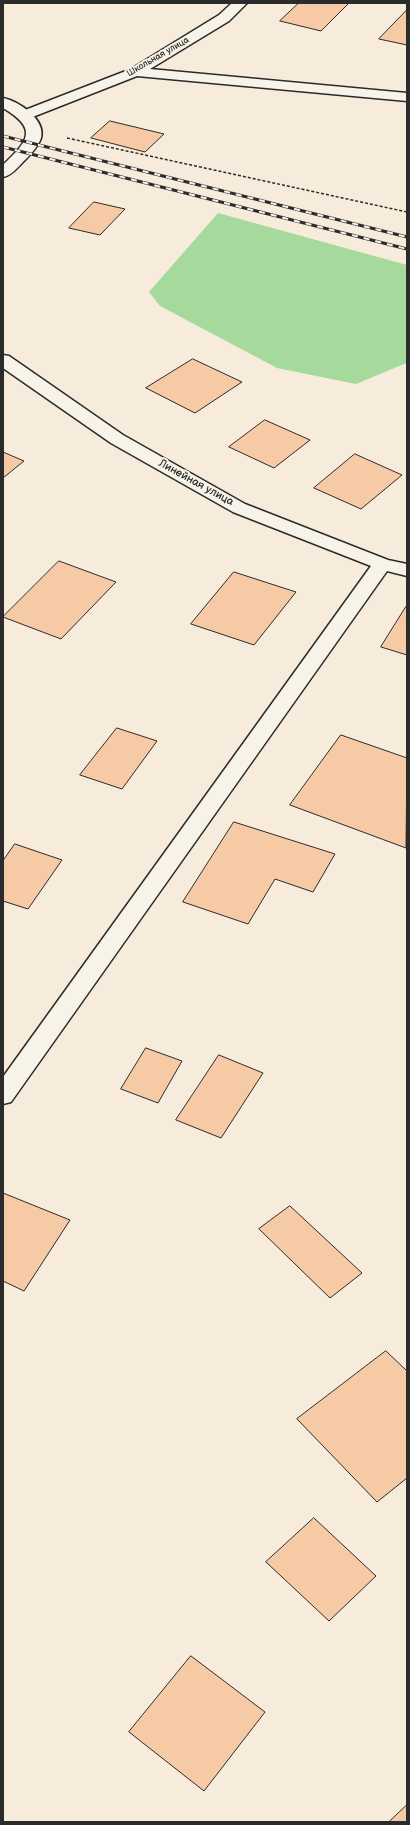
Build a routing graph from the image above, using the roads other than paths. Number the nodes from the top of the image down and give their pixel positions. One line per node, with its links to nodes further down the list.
1 (240, 3): 2 (street, Школьная улица)
2 (136, 72): 3 (street); 5 (street, Школьная улица)
3 (406, 96)
4 (3, 102): 5 (street)
5 (24, 115): 6 (street)
6 (3, 173)
7 (3, 360): 8 (street, Линейная улица)
8 (382, 564): 9 (street, Линейная улица); 10 (street)
9 (407, 570)
10 (3, 1095)

